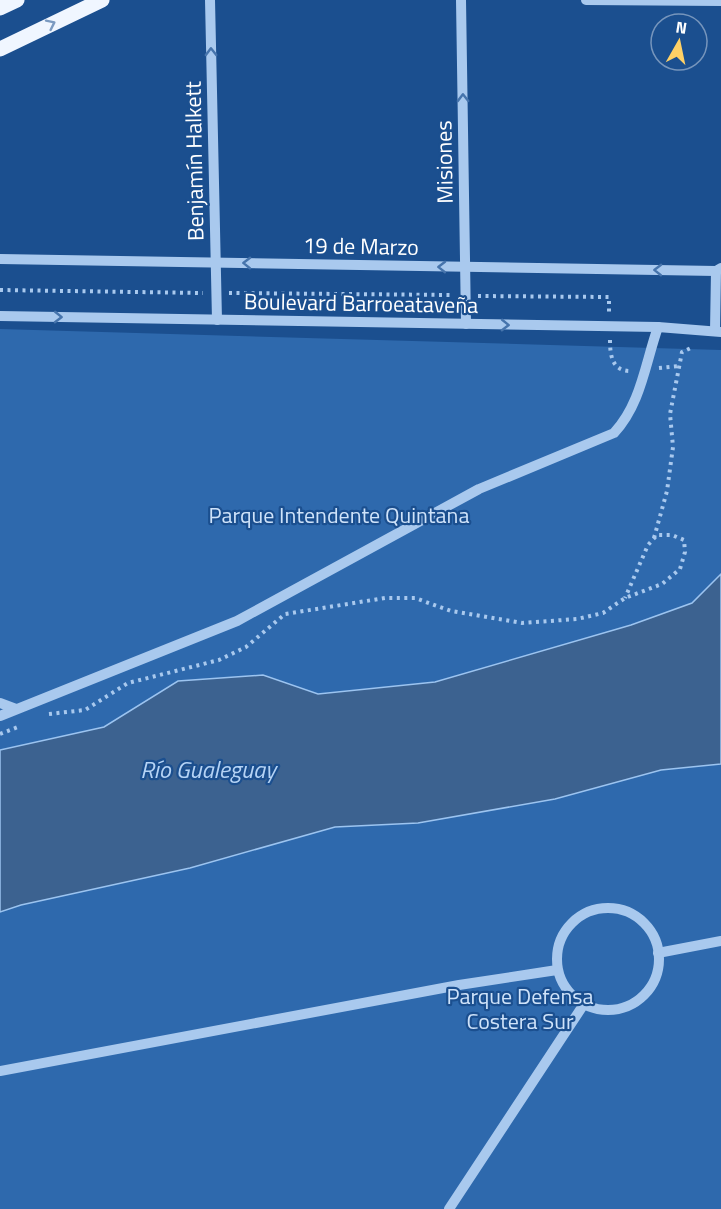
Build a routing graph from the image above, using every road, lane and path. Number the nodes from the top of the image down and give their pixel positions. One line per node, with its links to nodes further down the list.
1 (17, 0): 7 (main road)
2 (102, 0): 8 (main road, one-way to 2)
3 (210, 0): 10 (street, Benjamín Halkett, one-way to 3)
4 (461, 0): 11 (street, Misiones, one-way to 4)
5 (586, 0): 6 (street)
6 (721, 1)
7 (0, 8)
8 (0, 49)
9 (0, 259): 10 (street, 19 de Marzo)
10 (216, 263): 11 (street, 19 de Marzo, one-way to 10); 14 (street, Benjamín Halkett)
11 (465, 267): 12 (street, 19 de Marzo, one-way to 11); 15 (street, Misiones)
12 (719, 270): 21 (street)
13 (0, 290): 14 (path)
14 (216, 293): 15 (path); 17 (street, Benjamín Halkett)
15 (465, 295): 18 (street, Misiones); 19 (path)
16 (0, 316): 17 (street, Boulevard Barroeataveña, one-way to 17)
17 (217, 320): 18 (street, Boulevard Barroeataveña)
18 (466, 324): 19 (street, Boulevard Barroeataveña, one-way to 19)
19 (609, 326): 20 (street, Boulevard Barroeataveña); 24 (path)
20 (658, 327): 21 (street, Boulevard Barroeataveña); 24 (street)
21 (718, 332)
22 (699, 346): 23 (path)
23 (679, 366): 24 (path); 25 (path)
24 (645, 369): 28 (street)
25 (654, 539): 26 (path); 26 (path)
26 (625, 598): 30 (path)
27 (0, 703): 28 (street)
28 (16, 709): 29 (street)
29 (0, 716)
30 (40, 718)
31 (22, 726): 32 (path)
32 (0, 734)
33 (718, 943): 34 (street)
34 (658, 953): 35 (street); 36 (street)
35 (557, 970): 36 (street); 37 (street)
36 (584, 1004): 38 (street)
37 (0, 1071)
38 (449, 1209)

